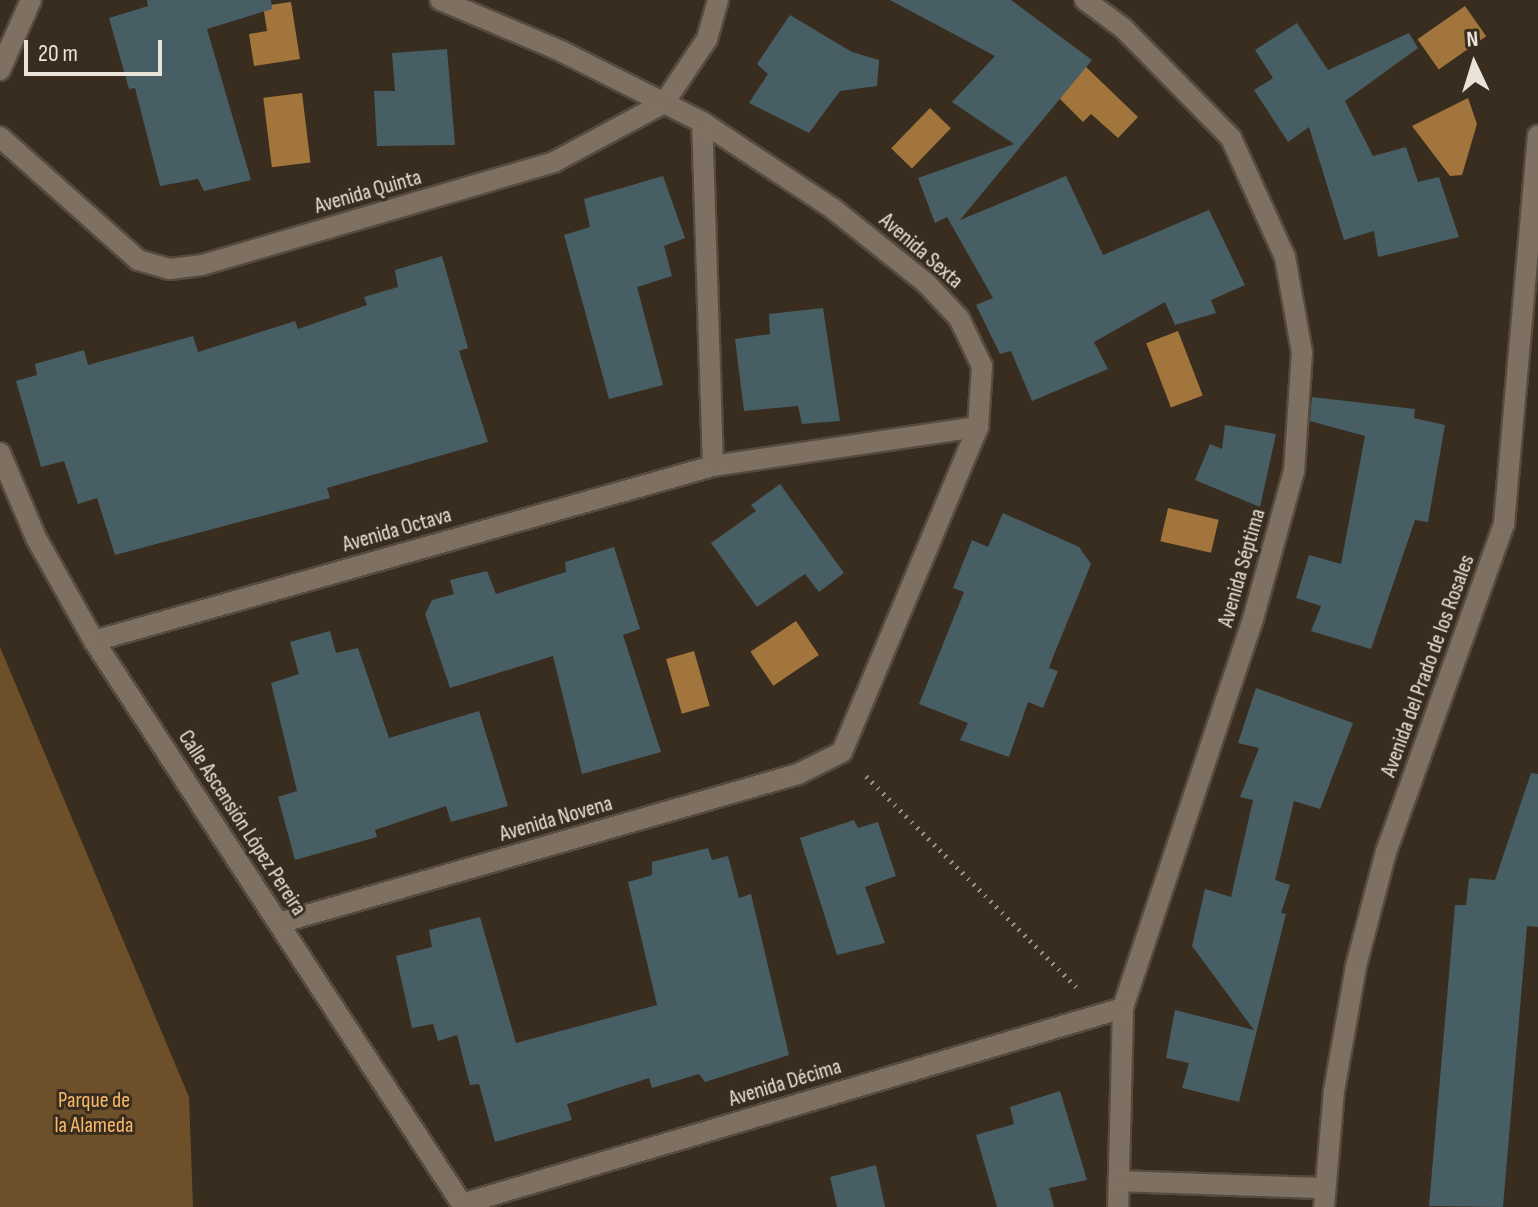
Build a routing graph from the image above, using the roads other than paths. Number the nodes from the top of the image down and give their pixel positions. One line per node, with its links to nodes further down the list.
1 (31, 0): 5 (street)
2 (440, 0): 6 (street, Avenida Sexta)
3 (718, 0): 6 (street, Avenida Quinta)
4 (1085, 0): 16 (street, Avenida Séptima)
5 (0, 70)
6 (664, 103): 7 (street, Avenida Sexta); 9 (street, Avenida Quinta)
7 (702, 122): 10 (street, Avenida Sexta); 12 (street)
8 (1538, 135): 18 (street, Avenida del Prado de los Rosales)
9 (0, 137)
10 (978, 427): 12 (street, Avenida Octava); 14 (street, Avenida Sexta)
11 (0, 453): 13 (street, Calle Ascensión López Pereira)
12 (713, 466): 13 (street, Avenida Octava)
13 (94, 641): 15 (street, Calle Ascensión López Pereira)
14 (842, 752): 15 (street, Avenida Novena)
15 (279, 923): 19 (street, Calle Ascensión López Pereira)
16 (1123, 1008): 17 (street, Avenida Séptima); 19 (street, Avenida Décima)
17 (1119, 1181): 18 (street); 20 (street, Avenida Séptima)
18 (1324, 1197)
19 (463, 1206)
20 (1118, 1207)

